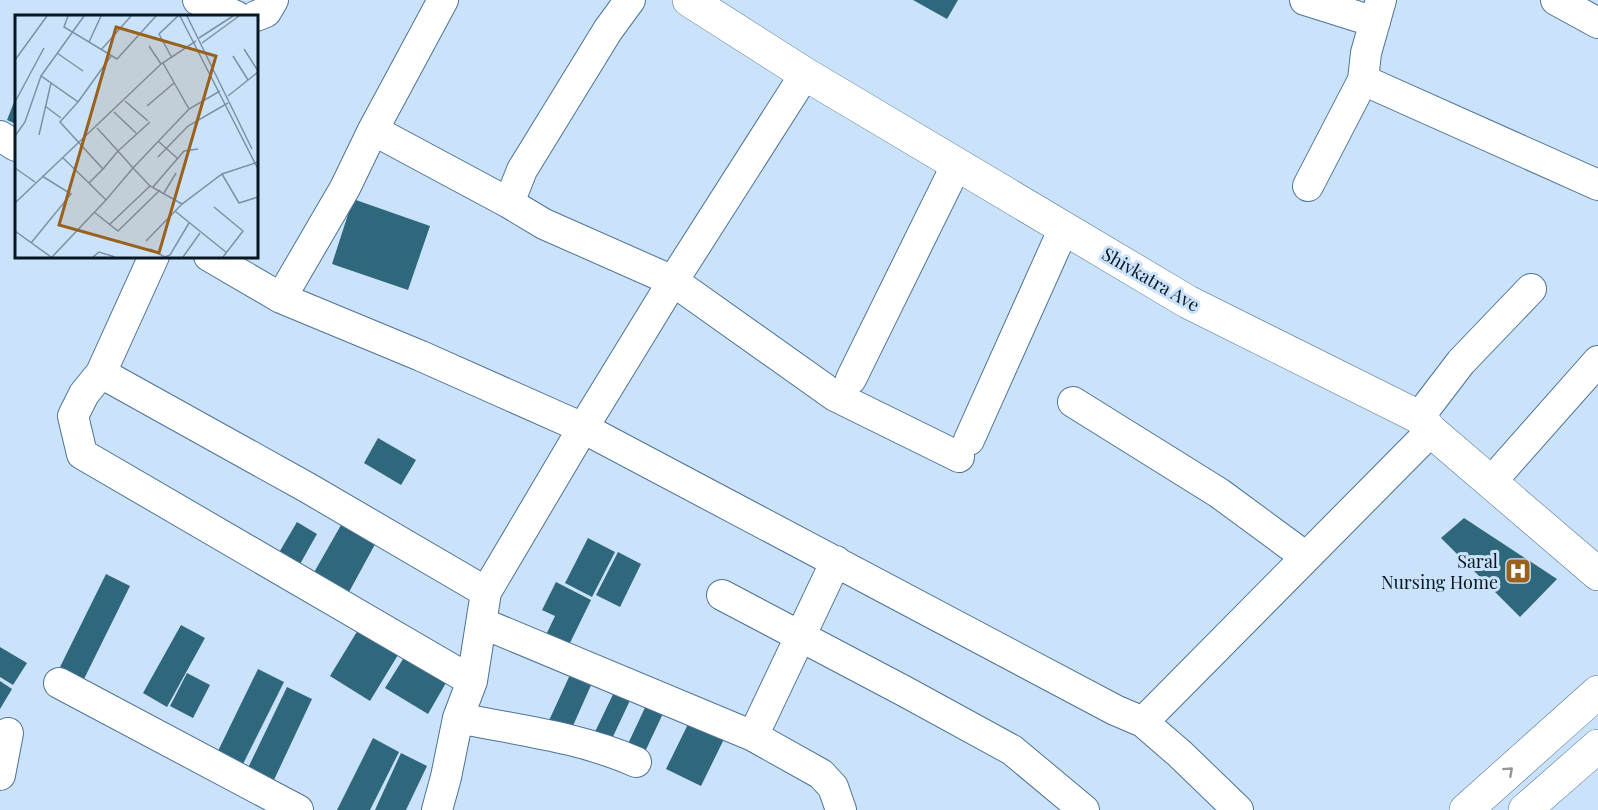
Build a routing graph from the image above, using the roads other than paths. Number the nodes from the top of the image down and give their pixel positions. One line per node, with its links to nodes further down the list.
1 (198, 0): 9 (street)
2 (273, 0): 10 (street)
3 (443, 0): 14 (street)
4 (630, 0): 20 (street)
5 (689, 0): 12 (street, Shivkatra Ave)
6 (1305, 0): 8 (street)
7 (1556, 0): 11 (street)
8 (1378, 11): 13 (street)
9 (234, 15)
10 (258, 15)
11 (1598, 22)
12 (805, 74): 17 (street, Shivkatra Ave); 24 (street)
13 (1362, 80): 18 (street); 19 (street)
14 (373, 130): 20 (street); 26 (street)
15 (0, 136): 16 (street)
16 (15, 145)
17 (957, 164): 21 (street, Shivkatra Ave); 29 (street)
18 (1598, 185)
19 (1308, 186)
20 (509, 203): 24 (street)
21 (1064, 228): 24 (street); 31 (street, Shivkatra Ave)
22 (153, 258): 28 (street)
23 (212, 258): 26 (street)
24 (673, 281): 32 (street)
25 (1531, 289): 31 (street)
26 (281, 298): 32 (street)
27 (1598, 361): 33 (street)
28 (101, 373): 37 (street); 41 (street)
29 (851, 379)
30 (1073, 402): 34 (street)
31 (1425, 424): 33 (street, Shivkatra Ave); 34 (street)
32 (584, 428): 35 (street); 37 (street)
33 (1491, 482): 36 (street, Shivkatra Ave)
34 (1306, 558): 45 (street)
35 (836, 561): 40 (street); 45 (street)
36 (1598, 574)
37 (486, 592): 39 (street)
38 (722, 595): 40 (street)
39 (482, 623): 41 (street); 47 (street)
40 (801, 637): 47 (street); 54 (street)
41 (472, 681): 44 (street)
42 (59, 683): 51 (street)
43 (1598, 692): 56 (street, one-way to 43)
44 (458, 718): 49 (street); 52 (street)
45 (1143, 722): 55 (street)
46 (8, 733): 50 (street)
47 (753, 736): 53 (street)
48 (1598, 746): 57 (street)
49 (636, 762)
50 (0, 775)
51 (298, 810)
52 (437, 810)
53 (841, 810)
54 (1084, 810)
55 (1238, 810)
56 (1466, 810)
57 (1525, 810)

